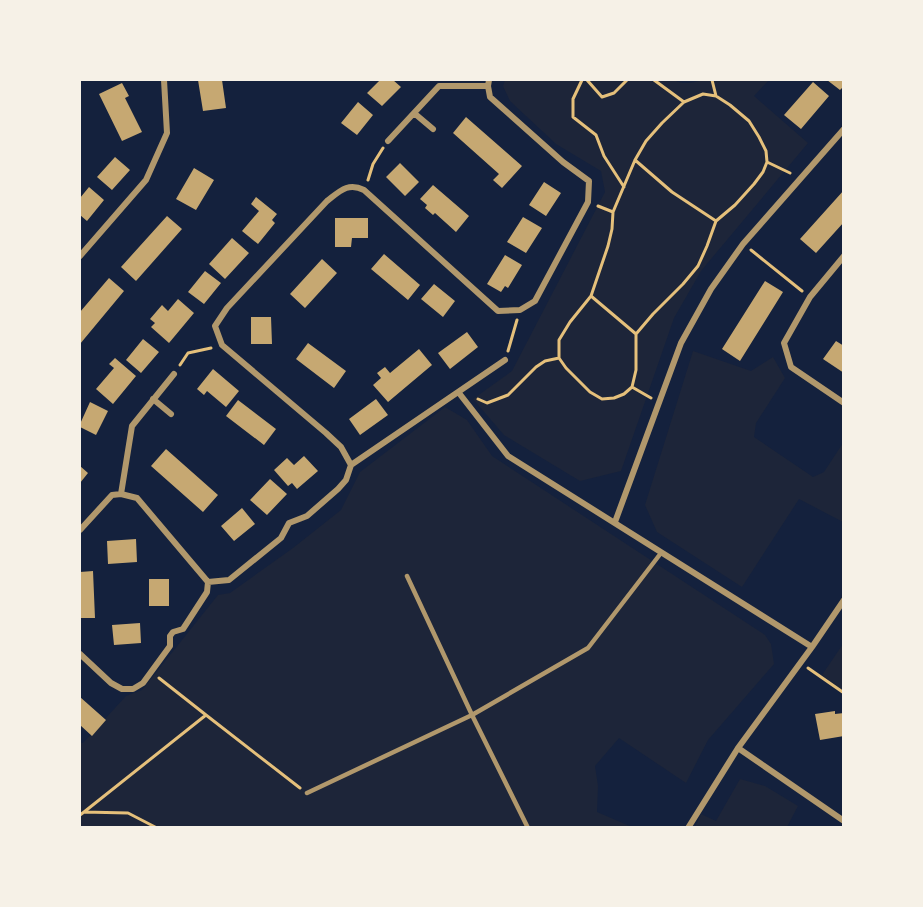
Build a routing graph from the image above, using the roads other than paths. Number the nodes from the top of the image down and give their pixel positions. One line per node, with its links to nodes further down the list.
1 (164, 80): 7 (street)
2 (489, 83): 3 (street); 15 (street)
3 (414, 113): 4 (street); 6 (street)
4 (433, 129)
5 (843, 129): 17 (street)
6 (388, 141)
7 (81, 251)
8 (843, 256): 13 (street)
9 (505, 360): 11 (street)
10 (174, 374): 12 (street)
11 (459, 393): 15 (street); 17 (street)
12 (153, 399): 14 (street); 16 (street)
13 (843, 403)
14 (171, 414)
15 (351, 465): 21 (street)
16 (121, 494): 18 (street); 21 (street)
17 (615, 522): 19 (street)
18 (80, 530)
19 (661, 553): 23 (street); 25 (lane)
20 (407, 576): 25 (lane)
21 (208, 582): 24 (street)
22 (843, 600): 23 (street)
23 (812, 647): 26 (street)
24 (80, 654)
25 (472, 715): 27 (lane); 29 (lane)
26 (738, 748): 28 (street); 30 (street)
27 (307, 793)
28 (843, 821)
29 (528, 828)
30 (688, 828)

